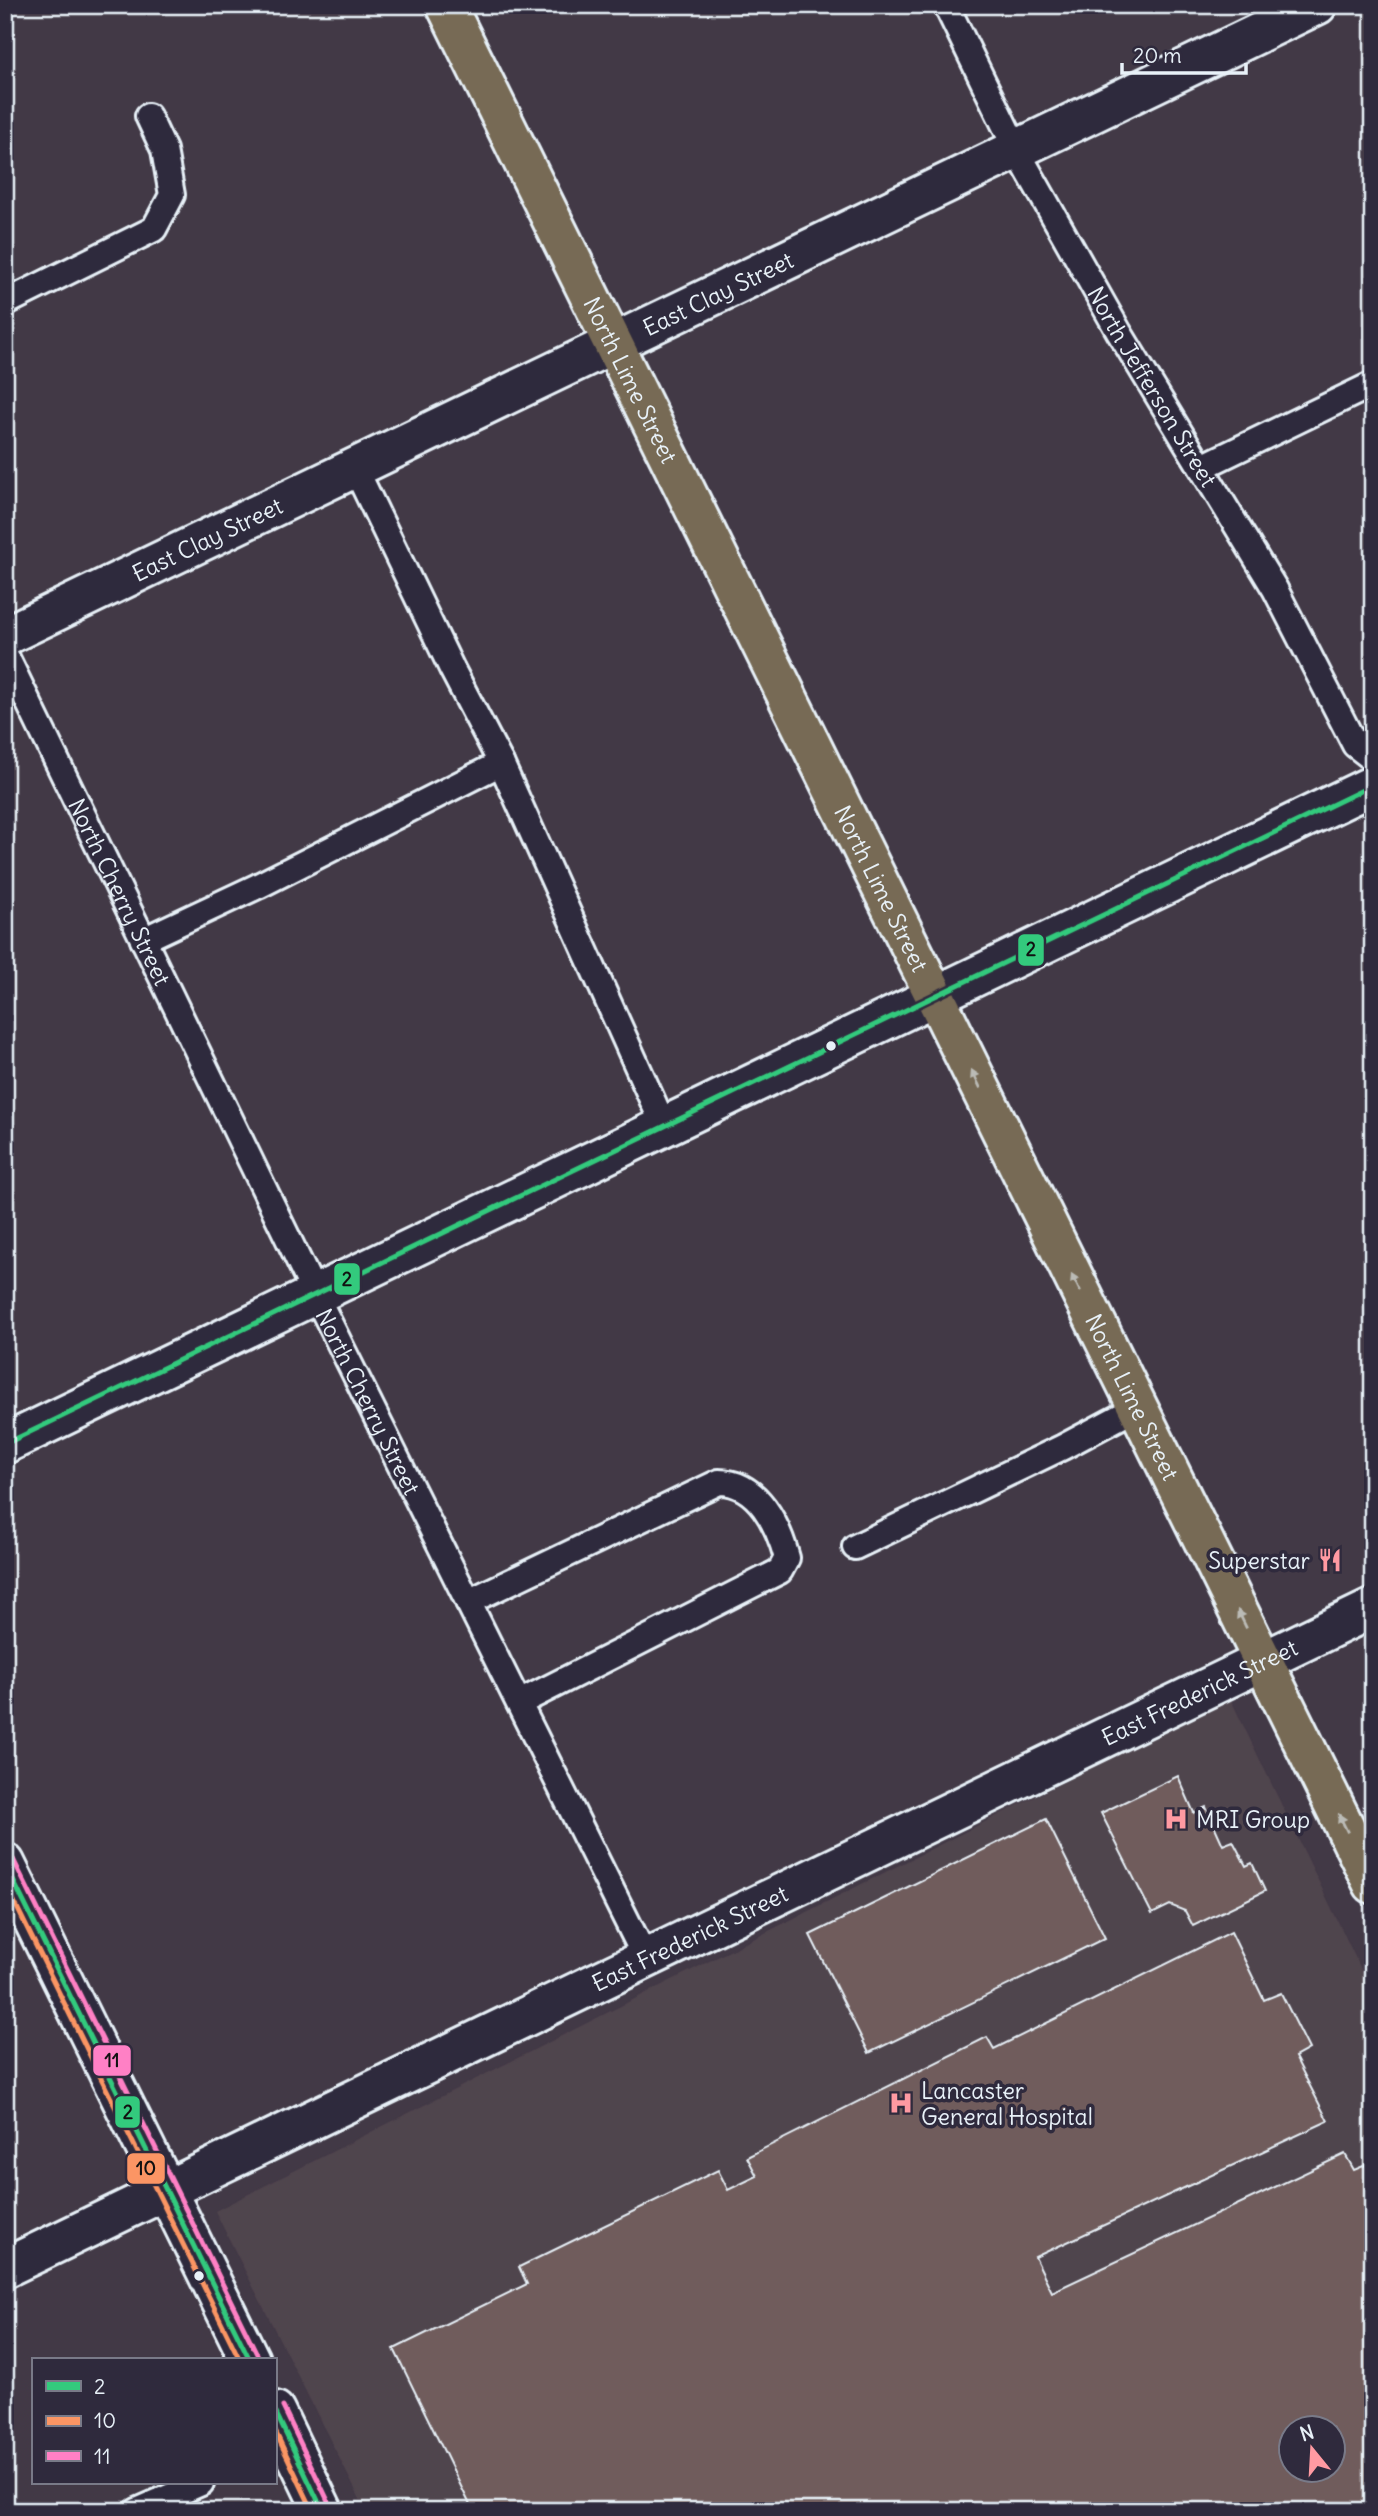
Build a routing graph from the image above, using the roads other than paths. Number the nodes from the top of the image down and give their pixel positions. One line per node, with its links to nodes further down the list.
1 (446, 5): 7 (highway, North Lime Street)
2 (946, 5): 5 (lane, North Jefferson Street)
3 (1317, 5): 5 (street, East Clay Street)
4 (148, 116): 6 (lane)
5 (1017, 151): 7 (street, East Clay Street); 10 (lane, North Jefferson Street)
6 (5, 303)
7 (613, 343): 9 (street, East Clay Street); 17 (highway, North Lime Street)
8 (1373, 384): 10 (lane)
9 (355, 467): 11 (street, East Clay Street); 14 (lane)
10 (1202, 467): 13 (lane, North Jefferson Street)
11 (5, 636)
12 (5, 654): 16 (lane, North Cherry Street)
13 (1373, 759)
14 (501, 763): 16 (lane); 18 (lane)
15 (1373, 785): 17 (street)
16 (143, 940): 19 (lane, North Cherry Street)
17 (935, 996): 18 (street); 20 (highway, North Lime Street, one-way to 17)
18 (664, 1126): 19 (street)
19 (315, 1294): 21 (street); 23 (lane, North Cherry Street)
20 (1138, 1407): 22 (lane); 25 (highway, North Lime Street, one-way to 20)
21 (5, 1444)
22 (855, 1546)
23 (468, 1602): 26 (lane, North Cherry Street); 26 (lane)
24 (1373, 1608): 25 (street, East Frederick Street)
25 (1264, 1662): 28 (highway, North Lime Street, one-way to 25); 29 (street, East Frederick Street)
26 (519, 1703): 29 (lane, North Cherry Street)
27 (5, 1863): 30 (street)
28 (1373, 1884)
29 (645, 1956): 30 (street, East Frederick Street)
30 (167, 2192): 31 (street, East Frederick Street); 32 (street)
31 (5, 2268)
32 (249, 2358)
33 (280, 2435): 36 (street)
34 (199, 2484): 35 (lane)
35 (137, 2511)
36 (323, 2511)

